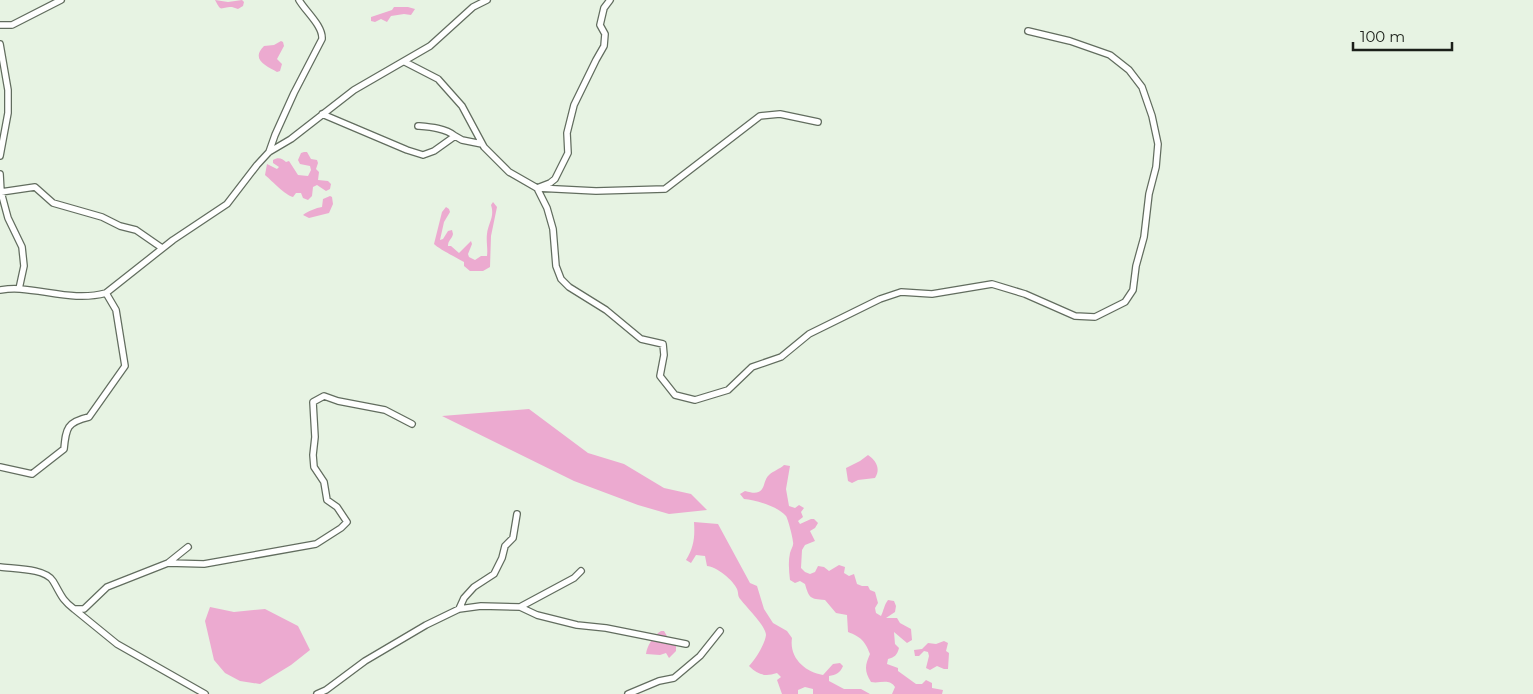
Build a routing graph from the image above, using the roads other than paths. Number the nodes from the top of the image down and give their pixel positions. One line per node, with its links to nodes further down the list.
1 (61, 0): 5 (street)
2 (300, 0): 14 (street)
3 (487, 0): 8 (street)
4 (610, 0): 17 (street)
5 (0, 25)
6 (1028, 32): 17 (street)
7 (0, 44): 15 (street)
8 (405, 62): 9 (street); 13 (street)
9 (322, 114): 12 (street); 14 (street)
10 (818, 122): 17 (street)
11 (418, 126): 12 (street)
12 (454, 136): 13 (street)
13 (482, 144): 17 (street)
14 (269, 152): 19 (street)
15 (0, 156)
16 (0, 174): 18 (street)
17 (537, 188)
18 (1, 192): 19 (street); 20 (street)
19 (162, 248): 22 (street)
20 (19, 289): 21 (street); 22 (street)
21 (0, 290)
22 (106, 294): 24 (street)
23 (412, 424): 27 (street)
24 (0, 468)
25 (517, 514): 31 (street)
26 (188, 547): 27 (street)
27 (168, 563): 32 (street)
28 (0, 567): 32 (street)
29 (581, 571): 30 (street)
30 (520, 607): 31 (street); 34 (street)
31 (459, 609): 36 (street)
32 (74, 610): 35 (street)
33 (720, 631): 37 (street)
34 (686, 644)
35 (205, 694)
36 (317, 694)
37 (628, 694)

